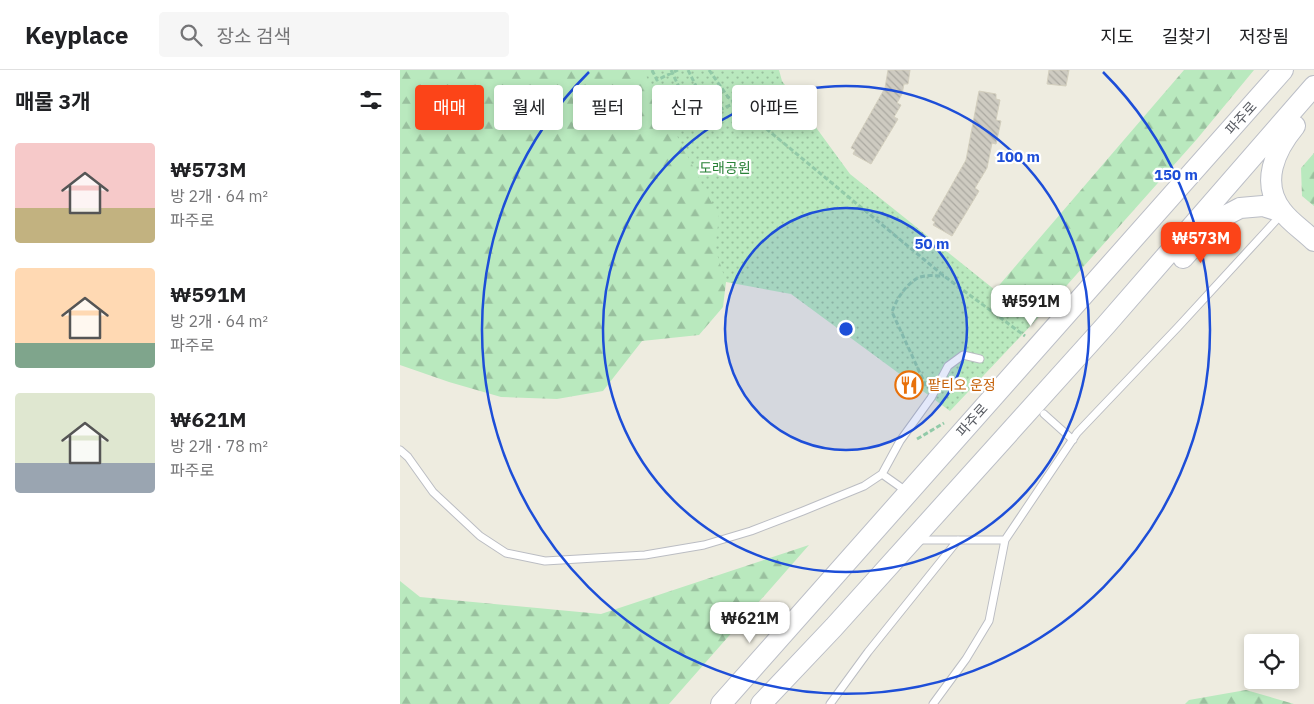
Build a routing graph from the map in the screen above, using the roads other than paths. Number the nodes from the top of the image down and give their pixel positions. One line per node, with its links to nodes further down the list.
1 (1283, 70): 12 (main road, 파주로)
2 (1314, 86): 6 (main road)
3 (1314, 91): 4 (main road)
4 (1282, 212): 5 (main road); 6 (main road); 9 (lane)
5 (1314, 240)
6 (1122, 307): 13 (main road)
7 (980, 359): 11 (lane)
8 (1044, 414): 9 (lane)
9 (1073, 440): 15 (lane)
10 (400, 450): 11 (lane)
11 (882, 474): 12 (lane)
12 (908, 492): 16 (main road, 파주로)
13 (912, 540): 14 (lane); 17 (main road)
14 (958, 540): 15 (lane); 18 (lane)
15 (1006, 540): 19 (lane)
16 (721, 704)
17 (761, 704)
18 (830, 704)
19 (933, 704)

